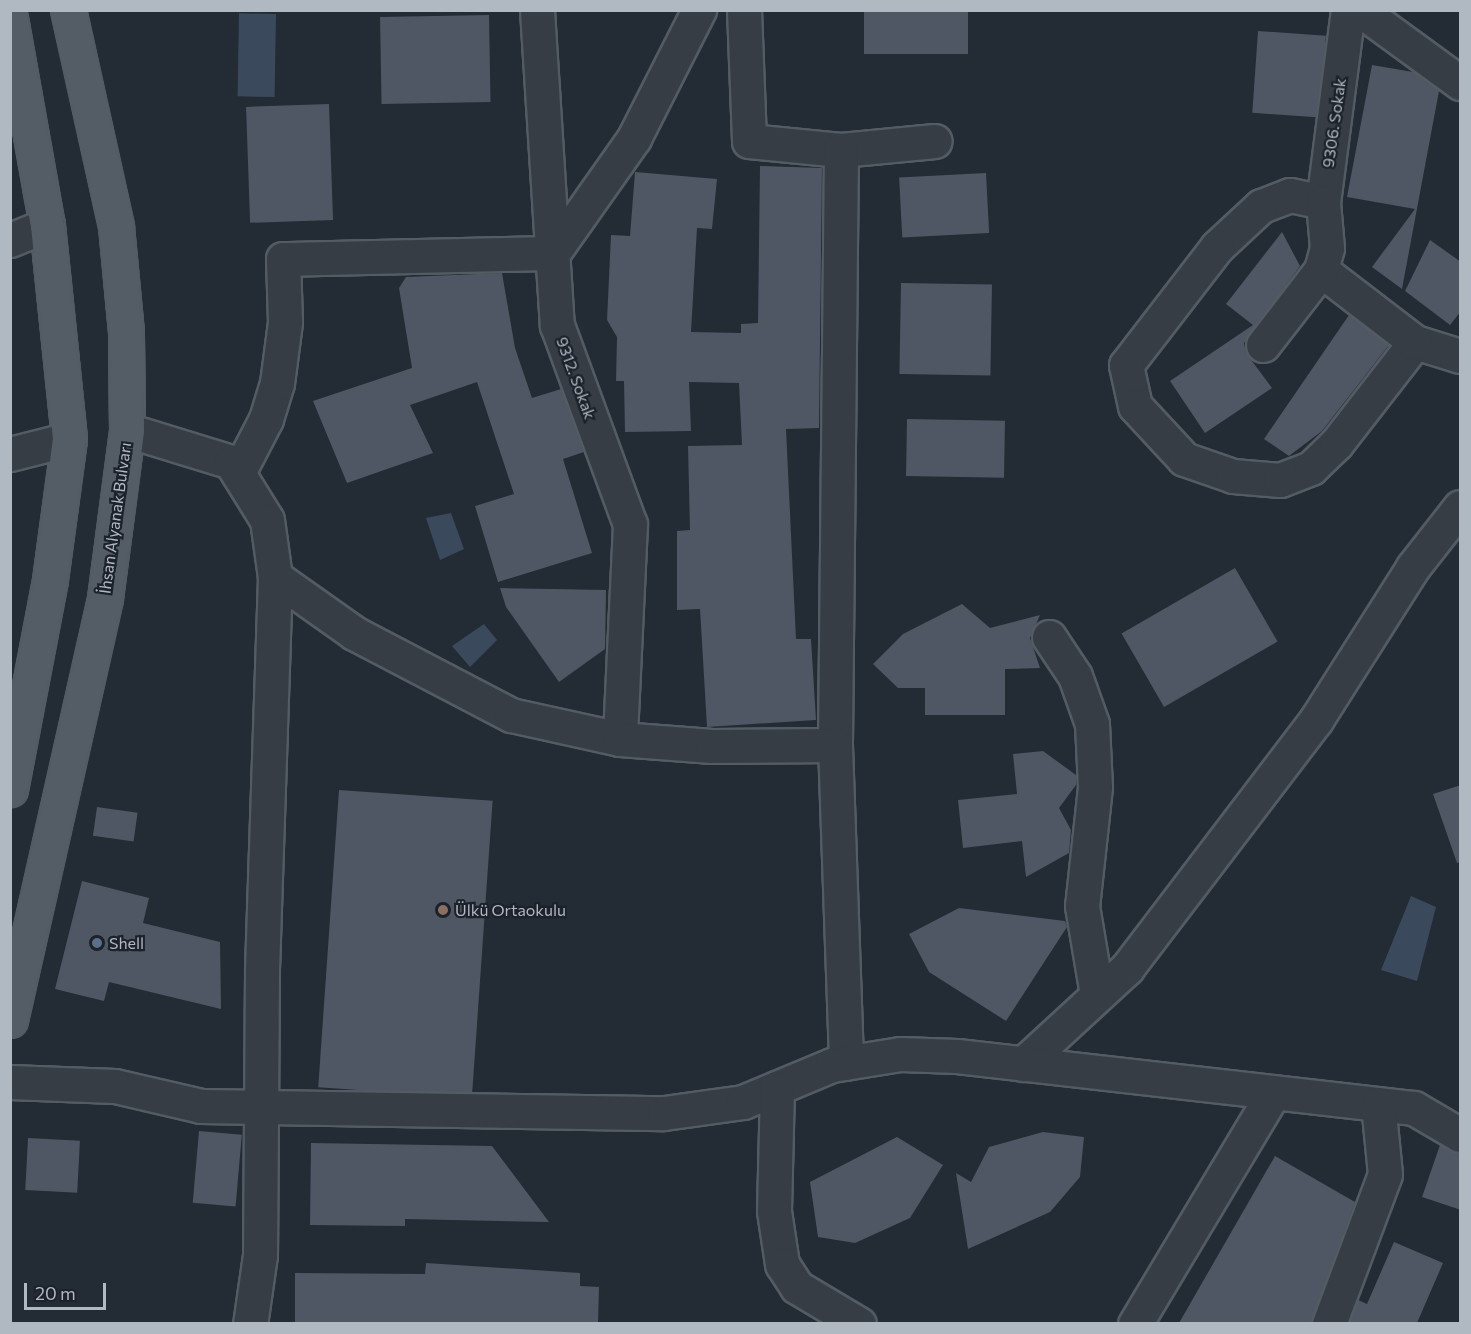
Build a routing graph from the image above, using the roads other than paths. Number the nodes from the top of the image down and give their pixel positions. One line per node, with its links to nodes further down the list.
1 (68, 10): 20 (main road, İhsan Alyanak Bulvarı)
2 (537, 10): 15 (street, 9312. Sokak)
3 (699, 10): 15 (street)
4 (744, 10): 11 (street)
5 (1348, 10): 12 (street, 9306. Sokak)
6 (1360, 10): 8 (street)
7 (10, 18): 9 (main road)
8 (1461, 83)
9 (21, 133): 13 (main road)
10 (935, 141): 11 (street)
11 (841, 150): 28 (street)
12 (1323, 202): 16 (street, 9306. Sokak); 17 (street)
13 (47, 225): 14 (street); 21 (main road)
14 (10, 240)
15 (553, 253): 23 (street); 27 (street, 9312. Sokak)
16 (1321, 270): 17 (street); 18 (street)
17 (1416, 342): 19 (street)
18 (1263, 345)
19 (1461, 356)
20 (127, 430): 23 (street); 31 (main road, İhsan Alyanak Bulvarı)
21 (69, 439): 22 (street); 29 (main road)
22 (10, 454)
23 (238, 473): 25 (street)
24 (1461, 507): 30 (street)
25 (275, 577): 27 (street); 38 (street)
26 (1049, 637): 30 (street)
27 (620, 739): 28 (street)
28 (835, 744): 32 (street)
29 (10, 789)
30 (1097, 995): 33 (street)
31 (10, 1020)
32 (846, 1063): 33 (street); 35 (street)
33 (1023, 1064): 36 (street)
34 (10, 1082): 38 (street)
35 (777, 1088): 38 (street); 41 (street)
36 (1274, 1092): 37 (street); 42 (street)
37 (1378, 1104): 39 (street); 43 (street)
38 (260, 1106): 40 (street)
39 (1461, 1135)
40 (250, 1323)
41 (859, 1323)
42 (1135, 1323)
43 (1329, 1323)

